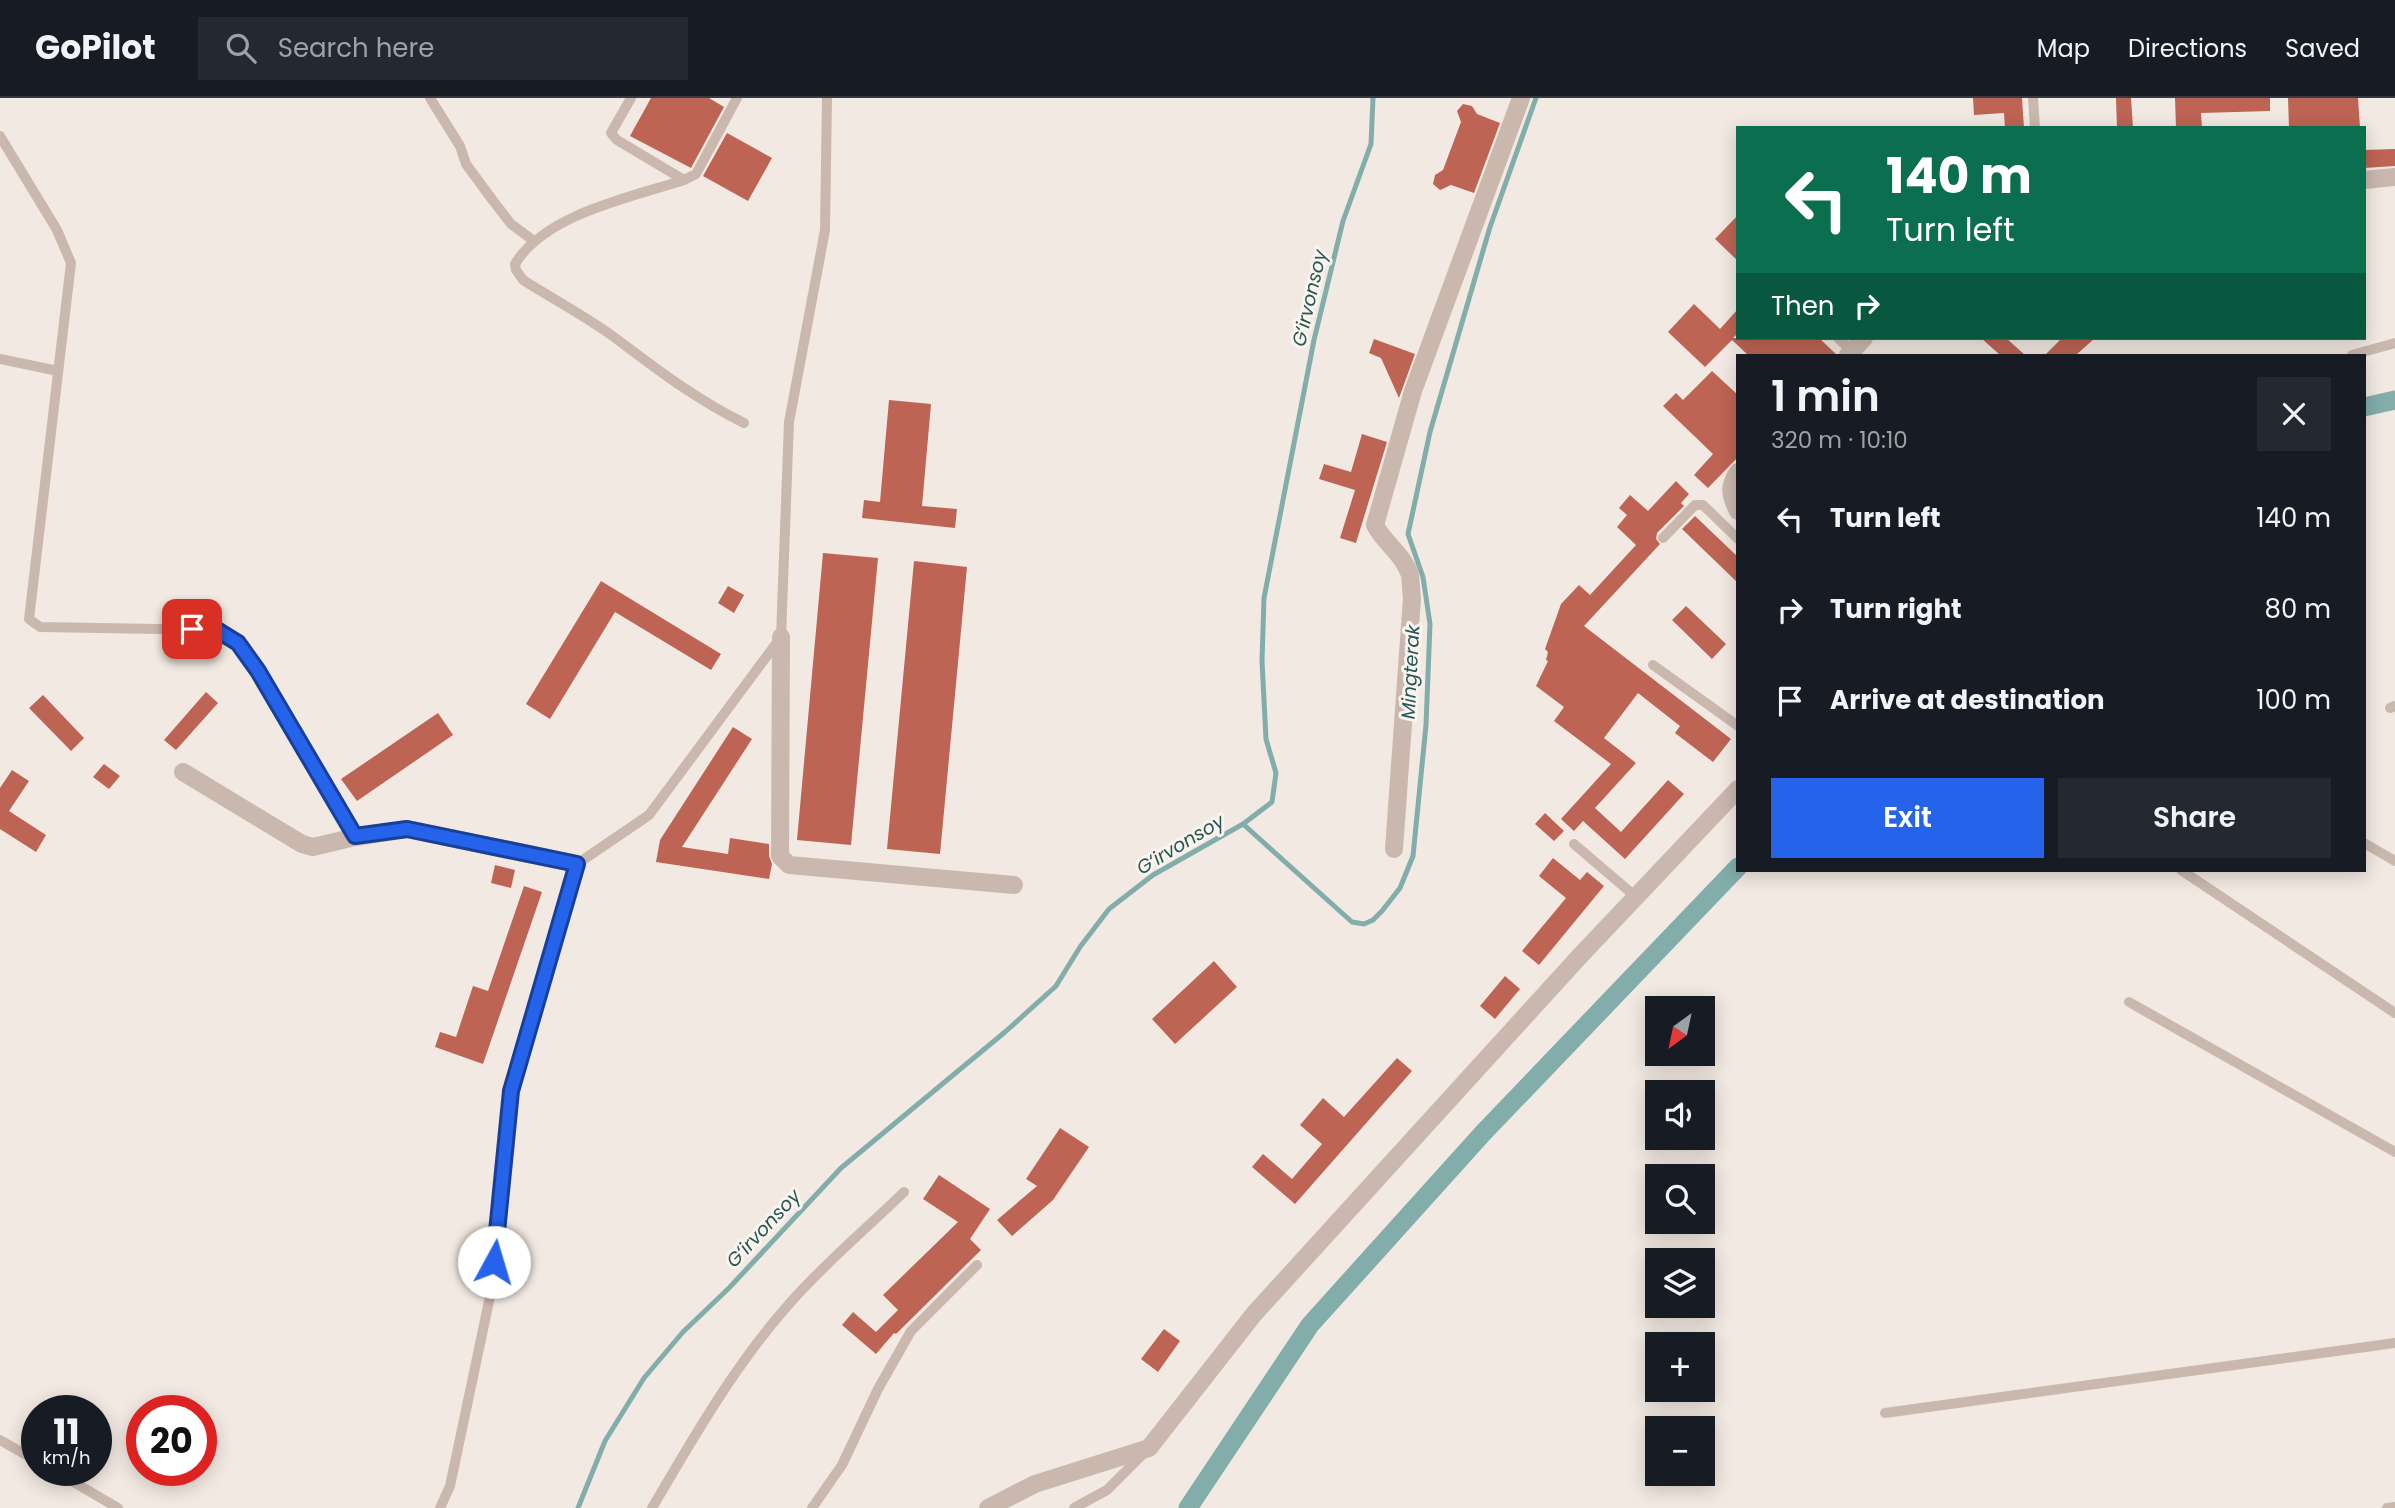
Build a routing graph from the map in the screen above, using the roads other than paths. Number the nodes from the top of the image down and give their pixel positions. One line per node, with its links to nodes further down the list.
1 (430, 98): 12 (lane)
2 (631, 98): 10 (lane)
3 (737, 98): 10 (lane)
4 (827, 98): 22 (lane)
5 (1521, 98): 30 (street)
6 (2033, 98): 7 (lane)
7 (2035, 126)
8 (0, 136): 16 (lane)
9 (2395, 177): 11 (street)
10 (684, 180): 12 (lane)
11 (2366, 180)
12 (534, 241): 17 (lane)
13 (2395, 344): 14 (lane)
14 (2356, 354)
15 (0, 359): 16 (lane)
16 (58, 371): 27 (lane)
17 (744, 423)
18 (1736, 475): 19 (street)
19 (1736, 507)
20 (1736, 537): 21 (lane)
21 (1664, 538)
22 (781, 638): 32 (lane); 34 (street)
23 (1653, 665): 24 (lane)
24 (1736, 725)
25 (183, 772): 27 (street)
26 (1736, 791): 35 (street)
27 (355, 836): 32 (street)
28 (1574, 844): 35 (lane)
29 (2366, 844): 31 (lane)
30 (1394, 849)
31 (2395, 861)
32 (577, 864): 49 (lane)
33 (2184, 872): 37 (lane)
34 (1014, 885)
35 (1636, 897): 44 (street)
36 (2129, 1002): 38 (lane)
37 (2395, 1013)
38 (2395, 1152)
39 (904, 1192): 50 (lane)
40 (977, 1265): 51 (lane)
41 (2395, 1343): 42 (lane)
42 (1885, 1413)
43 (0, 1440): 45 (lane)
44 (1149, 1448): 52 (street); 53 (lane)
45 (21, 1452)
46 (80, 1486): 48 (lane)
47 (2395, 1507): 54 (lane)
48 (118, 1508)
49 (440, 1508)
50 (652, 1508)
51 (812, 1508)
52 (988, 1508)
53 (1074, 1508)
54 (2387, 1508)

